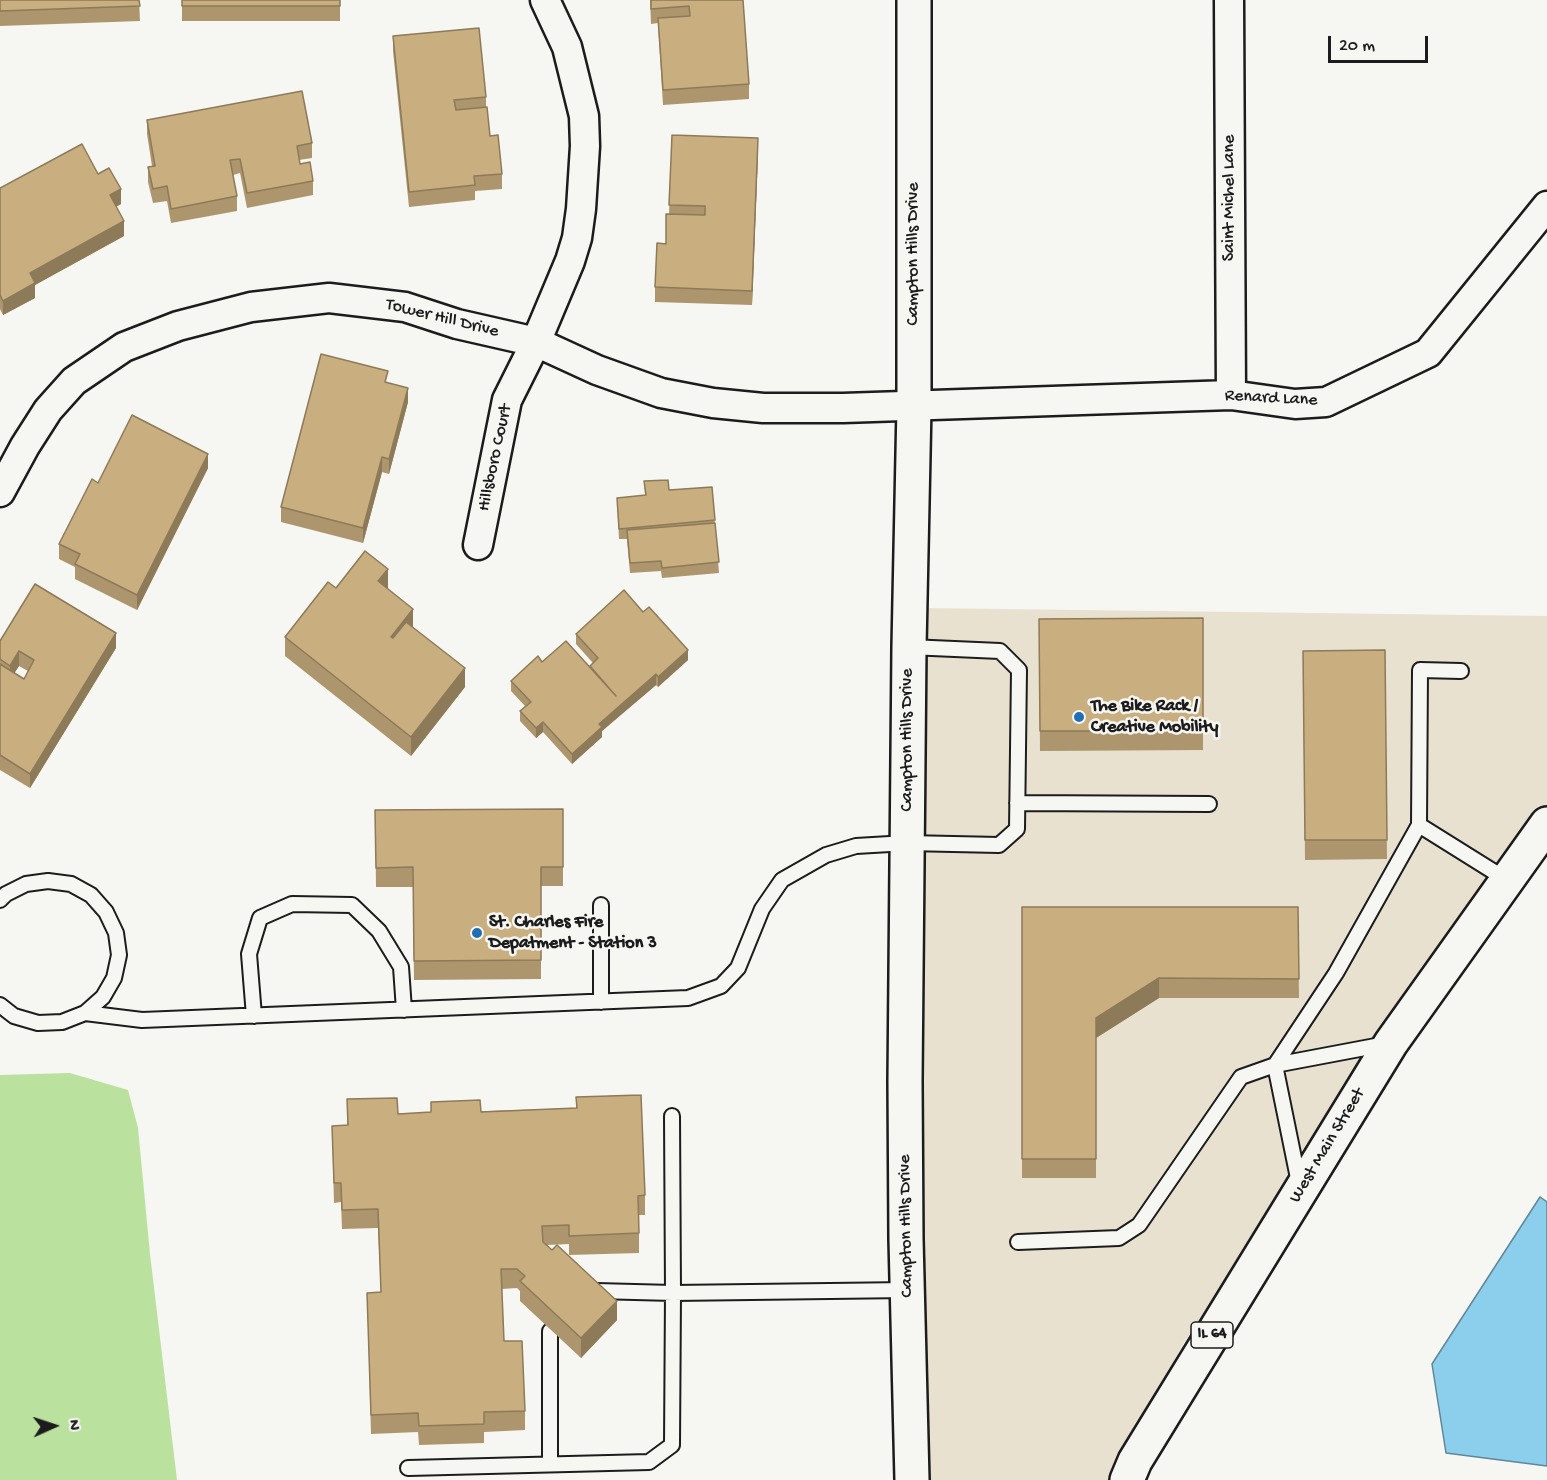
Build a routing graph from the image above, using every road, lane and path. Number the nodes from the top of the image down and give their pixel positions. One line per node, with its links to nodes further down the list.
1 (545, 0): 5 (street, Hillsboro Court)
2 (914, 0): 7 (street, Campton Hills Drive)
3 (1229, 0): 6 (street, Saint Michel Lane)
4 (1547, 206): 6 (street, Renard Lane)
5 (536, 342): 7 (street, Tower Hill Drive); 8 (street, Tower Hill Drive); 9 (street, Hillsboro Court)
6 (1231, 395): 7 (street, Renard Lane)
7 (914, 406): 10 (street, Campton Hills Drive)
8 (0, 492)
9 (478, 545)
10 (909, 647): 12 (lane); 16 (street, Campton Hills Drive)
11 (1461, 671): 15 (lane)
12 (1017, 803): 13 (lane); 16 (lane)
13 (1209, 804)
14 (1547, 824): 17 (street, West Main Street / IL 64)
15 (1419, 825): 17 (lane); 26 (lane)
16 (907, 843): 20 (lane); 30 (street, Campton Hills Drive)
17 (1507, 880): 25 (street, West Main Street / IL 64)
18 (0, 900): 23 (lane)
19 (601, 905): 20 (lane)
20 (601, 1002): 22 (lane)
21 (0, 1005): 23 (lane)
22 (404, 1010): 24 (lane); 24 (lane)
23 (85, 1013): 24 (lane)
24 (254, 1016)
25 (1391, 1043): 26 (lane); 28 (street, West Main Street / IL 64)
26 (1275, 1065): 28 (lane); 29 (lane)
27 (672, 1116): 32 (lane)
28 (1300, 1191): 37 (street, West Main Street / IL 64)
29 (1018, 1242)
30 (908, 1290): 32 (lane); 36 (street, Campton Hills Drive)
31 (596, 1291): 32 (lane)
32 (673, 1293): 34 (lane)
33 (550, 1331): 34 (lane)
34 (550, 1464): 35 (lane)
35 (408, 1468)
36 (912, 1480)
37 (1127, 1480)

